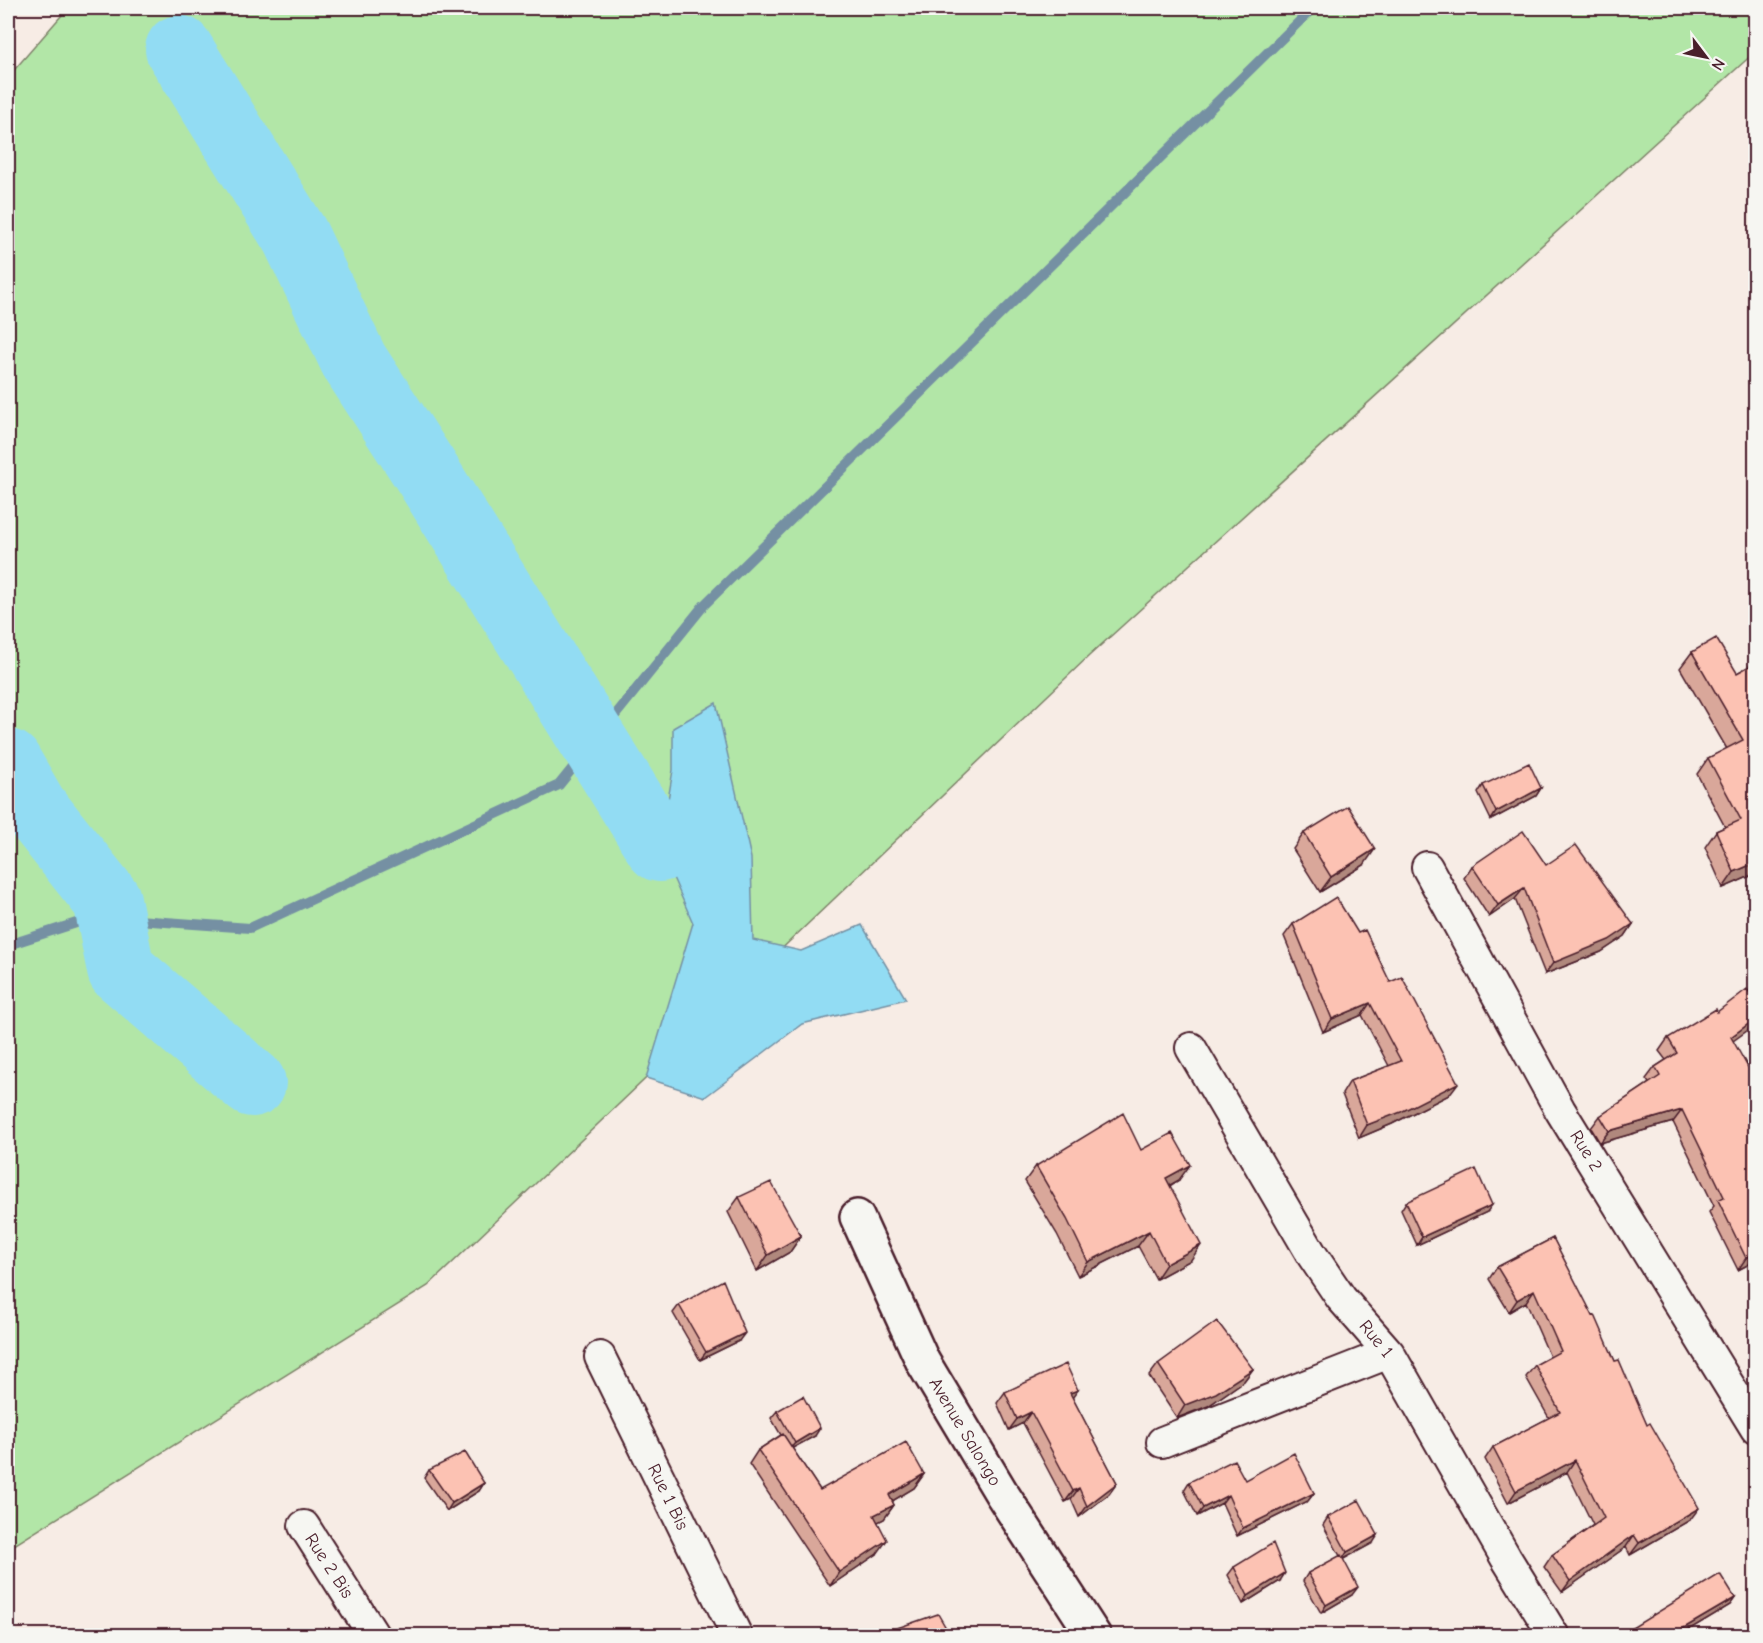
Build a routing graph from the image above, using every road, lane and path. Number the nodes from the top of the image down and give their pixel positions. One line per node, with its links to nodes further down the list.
1 (1427, 867): 6 (street, Rue 2)
2 (1191, 1048): 4 (street, Rue 1)
3 (857, 1217): 11 (street, Avenue Salongo)
4 (1389, 1353): 7 (street); 12 (street, Rue 1)
5 (600, 1357): 10 (street, Rue 1 Bis)
6 (1755, 1429)
7 (1162, 1442)
8 (304, 1526): 9 (street, Rue 2 Bis)
9 (374, 1635)
10 (737, 1635)
11 (1094, 1635)
12 (1554, 1635)

